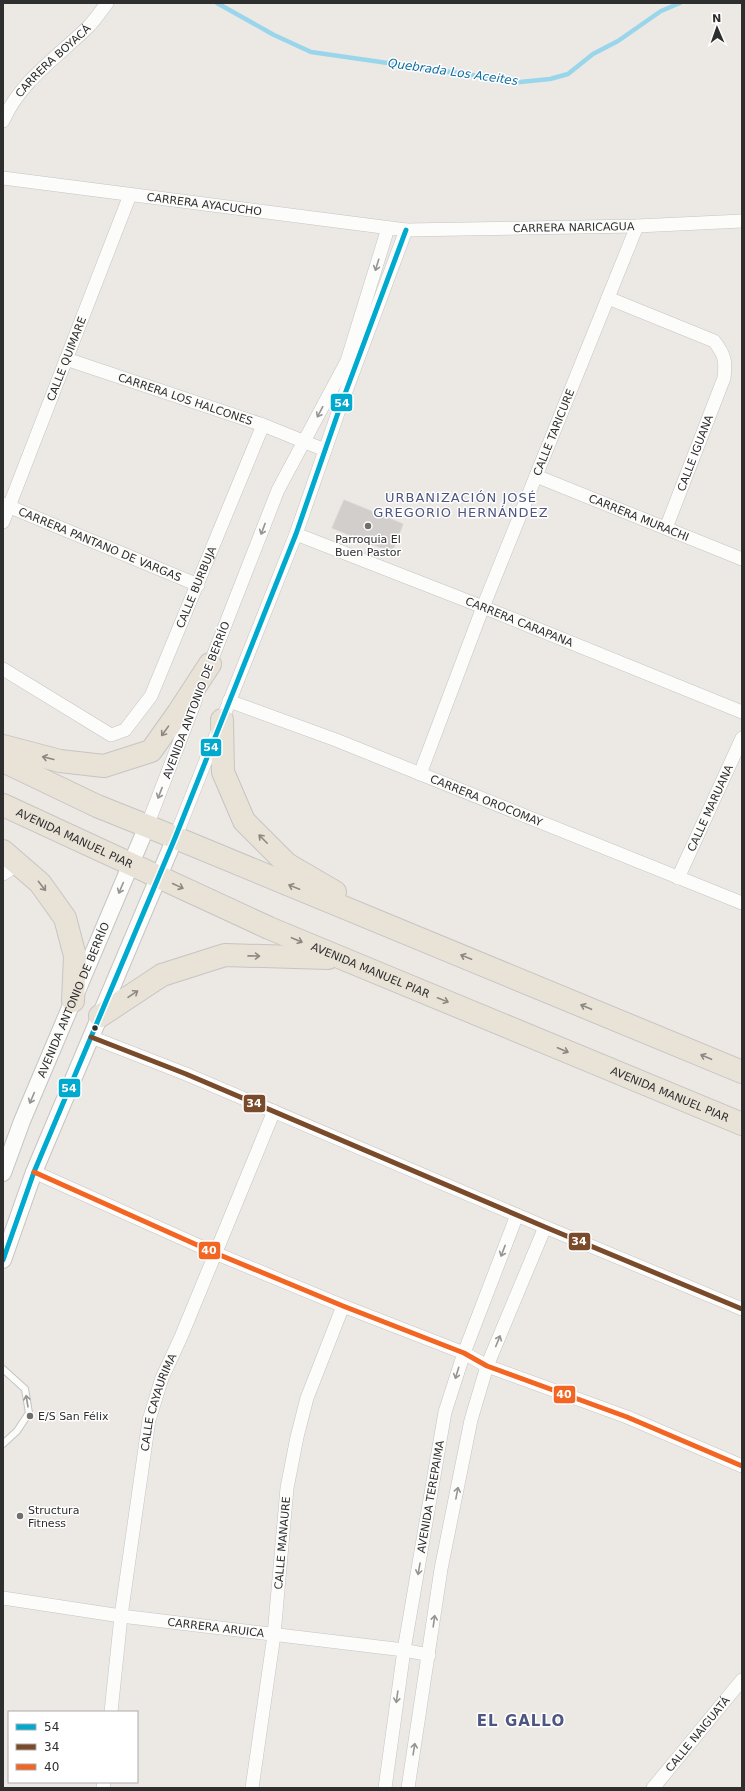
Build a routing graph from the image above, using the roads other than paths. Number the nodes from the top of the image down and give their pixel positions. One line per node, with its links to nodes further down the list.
1 (107, 3): 2 (street, CARRERA BOYACÁ)
2 (3, 121)
3 (3, 178): 4 (street, CARRERA AYACUCHO)
4 (130, 195): 7 (street, CARRERA AYACUCHO); 10 (street, CALLE QUIMARE)
5 (742, 221): 6 (street, CARRERA NARICAGUA)
6 (638, 226): 8 (street, CARRERA NARICAGUA); 9 (street, CALLE TARICURE)
7 (388, 228): 8 (street, CARRERA AYACUCHO); 12 (street, AVENIDA ANTONIO DE BERRÍO, one-way to 12)
8 (406, 230): 13 (street)
9 (608, 298): 14 (street, CALLE TARICURE); 17 (street, CALLE IGUANA)
10 (66, 359): 11 (street, CARRERA LOS HALCONES); 15 (street, CALLE QUIMARE)
11 (263, 425): 12 (street, CARRERA LOS HALCONES); 20 (street, CALLE BURBUJA)
12 (304, 441): 13 (street, CARRERA LOS HALCONES); 22 (street, AVENIDA ANTONIO DE BERRÍO, one-way to 22)
13 (325, 450): 18 (street)
14 (536, 476): 17 (street, CARRERA MURACHI); 21 (street, CALLE TARICURE)
15 (6, 506): 16 (street, CALLE QUIMARE); 20 (street, CARRERA PANTANO DE VARGAS)
16 (3, 522)
17 (666, 528): 19 (street, CARRERA MURACHI)
18 (296, 534): 21 (street, CARRERA CARAPANA); 24 (street)
19 (742, 559)
20 (198, 585): 23 (street, CALLE BURBUJA)
21 (483, 607): 25 (street, CARRERA CARAPANA); 29 (street, CALLE TARICURE)
22 (210, 664): 27 (highway, one-way to 27); 31 (street, AVENIDA ANTONIO DE BERRÍO, one-way to 31)
23 (3, 669)
24 (225, 710): 29 (street, CARRERA OROCOMAY); 32 (street); 38 (highway, one-way to 24)
25 (742, 712)
26 (742, 738): 36 (street, CALLE MARUANA)
27 (3, 746)
28 (3, 761): 31 (highway)
29 (420, 774): 36 (street, CARRERA OROCOMAY)
30 (3, 805): 34 (highway, AVENIDA MANUEL PIAR)
31 (147, 826): 32 (highway); 34 (street, AVENIDA ANTONIO DE BERRÍO)
32 (175, 838): 35 (street); 38 (highway, one-way to 32)
33 (8, 863): 40 (highway, one-way to 40)
34 (130, 864): 35 (highway, AVENIDA MANUEL PIAR); 40 (street, AVENIDA ANTONIO DE BERRÍO, one-way to 40)
35 (159, 877): 39 (highway, AVENIDA MANUEL PIAR, one-way to 39); 41 (street)
36 (678, 878): 37 (street, CARRERA OROCOMAY)
37 (742, 904)
38 (386, 925): 43 (highway, one-way to 38)
39 (343, 959): 41 (highway, one-way to 39); 45 (highway, AVENIDA MANUEL PIAR, one-way to 45)
40 (73, 1001): 47 (street, AVENIDA ANTONIO DE BERRÍO, one-way to 47)
41 (100, 1016): 42 (street)
42 (92, 1037): 44 (street); 46 (street)
43 (742, 1072)
44 (274, 1112): 48 (street); 50 (street, CALLE CAYAURIMA)
45 (742, 1124)
46 (34, 1172): 50 (street); 51 (street)
47 (3, 1173)
48 (517, 1215): 49 (street); 54 (street, AVENIDA TEREPAIMA, one-way to 54)
49 (544, 1227): 53 (street); 55 (street, one-way to 49)
50 (215, 1252): 52 (street); 60 (street, CALLE CAYAURIMA)
51 (3, 1260)
52 (343, 1306): 54 (street); 61 (street, CALLE MANAURE)
53 (742, 1309)
54 (464, 1353): 55 (street); 62 (street, AVENIDA TEREPAIMA, one-way to 62)
55 (487, 1366): 58 (street); 63 (street, one-way to 55)
56 (3, 1369): 57 (lane, one-way to 56)
57 (3, 1444)
58 (742, 1466)
59 (3, 1598): 60 (street, CARRERA ARUICA)
60 (121, 1616): 61 (street, CARRERA ARUICA); 65 (street, CALLE CAYAURIMA)
61 (274, 1635): 62 (street, CARRERA ARUICA); 67 (street, CALLE MANAURE)
62 (404, 1650): 63 (street, CARRERA ARUICA); 68 (street, AVENIDA TEREPAIMA, one-way to 68)
63 (429, 1655): 69 (street, one-way to 63)
64 (742, 1680): 66 (street, CALLE NAIGUATÁ)
65 (111, 1711)
66 (656, 1787)
67 (252, 1788)
68 (385, 1788)
69 (408, 1788)

